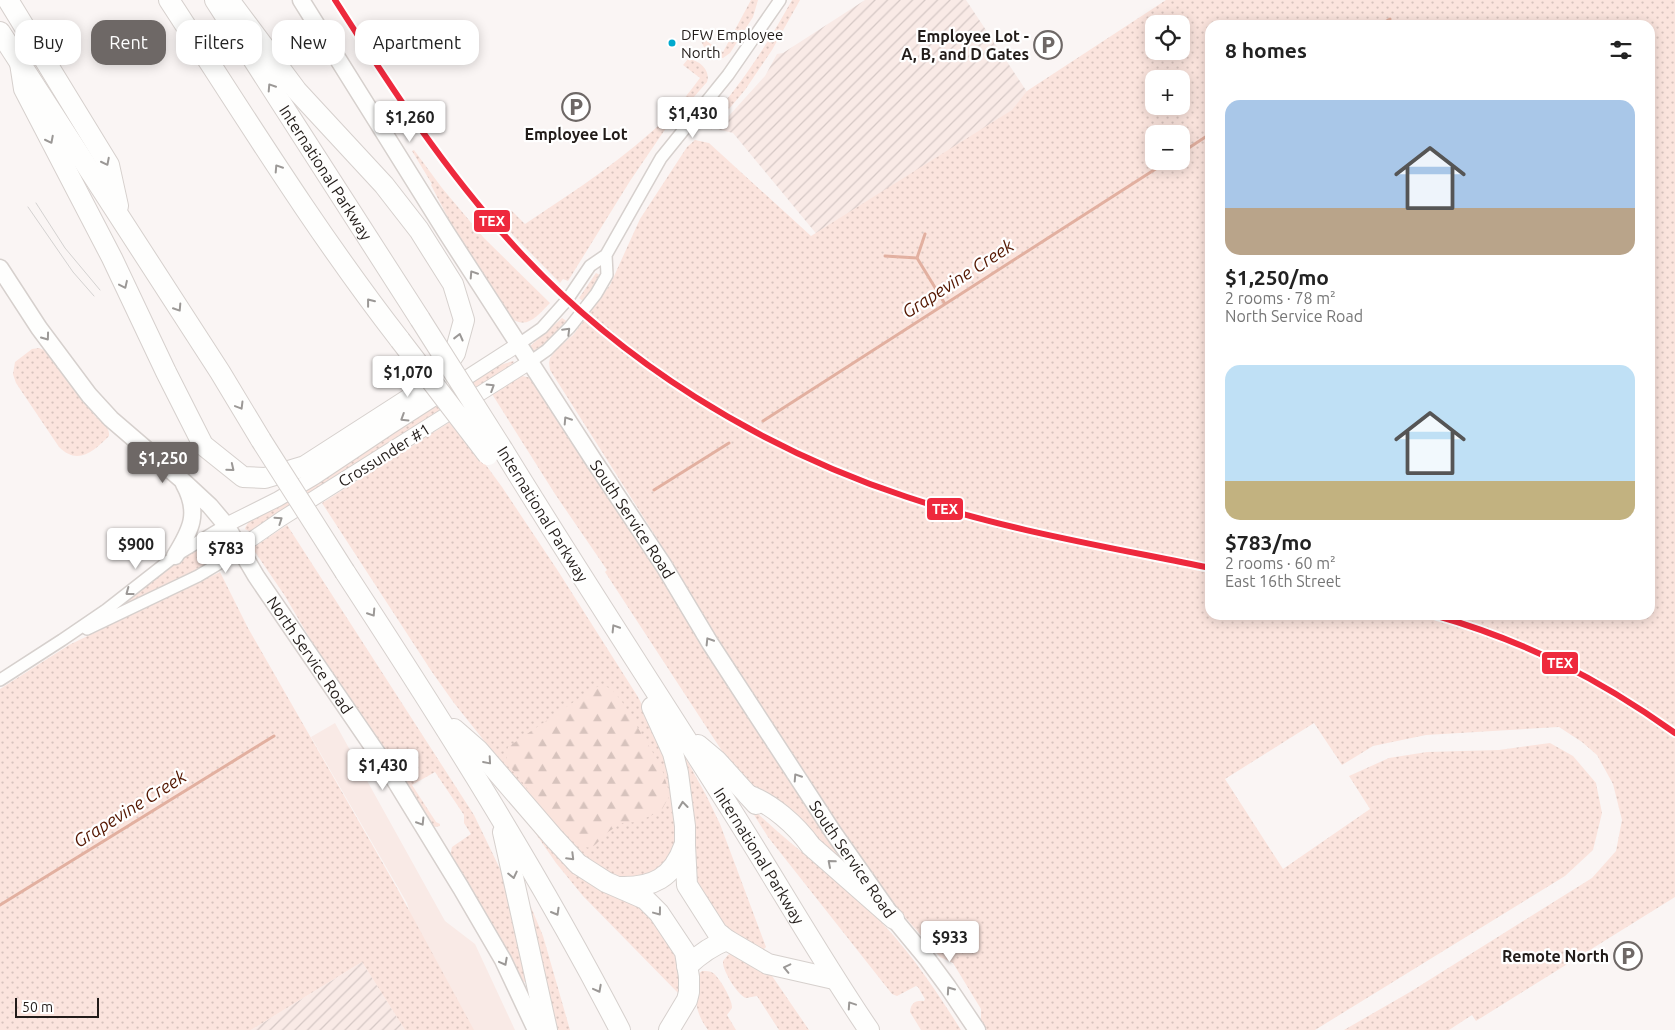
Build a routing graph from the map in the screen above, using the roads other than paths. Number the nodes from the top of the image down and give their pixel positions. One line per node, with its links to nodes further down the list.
1 (8, 0): 13 (highway, one-way to 13)
2 (169, 0): 18 (highway, one-way to 2, bridge)
3 (214, 0): 18 (highway, International Parkway, one-way to 3, bridge)
4 (229, 0): 11 (highway, one-way to 4)
5 (300, 0): 16 (main road, South Service Road, one-way to 5)
6 (773, 0): 8 (street)
7 (780, 0): 8 (street)
8 (768, 16): 14 (street)
9 (0, 32): 10 (highway)
10 (15, 55)
11 (20, 65)
12 (21, 65): 13 (highway)
13 (120, 218): 26 (highway, one-way to 26, bridge)
14 (606, 255): 16 (street); 17 (street, one-way to 14)
15 (0, 268): 19 (main road, North Service Road, one-way to 19)
16 (519, 344): 17 (main road, South Service Road); 20 (street, Crossunder #1, one-way to 20)
17 (530, 362): 21 (street, Crossunder #1, one-way to 17); 31 (main road, South Service Road, one-way to 17)
18 (496, 453): 24 (highway, International Parkway, one-way to 18)
19 (182, 480): 20 (main road, North Service Road); 22 (main road)
20 (226, 525): 21 (main road, North Service Road); 22 (street)
21 (239, 548): 23 (street); 35 (main road, North Service Road, one-way to 35)
22 (175, 556): 23 (street, one-way to 23)
23 (62, 640): 25 (street)
24 (637, 664): 27 (highway, International Parkway); 29 (highway, one-way to 24)
25 (0, 680)
26 (439, 717): 28 (highway); 30 (highway, one-way to 30)
27 (680, 729): 31 (highway, one-way to 27); 34 (highway, International Parkway)
28 (498, 811): 36 (highway, one-way to 36); 37 (highway, one-way to 37)
29 (685, 845): 30 (highway); 32 (highway)
30 (618, 887): 33 (highway, one-way to 33)
31 (894, 919): 40 (main road, South Service Road, one-way to 31)
32 (727, 940): 33 (highway); 34 (highway, one-way to 32)
33 (688, 966): 38 (highway)
34 (834, 979): 39 (highway, International Parkway, one-way to 34)
35 (536, 1030)
36 (547, 1030)
37 (620, 1030)
38 (669, 1030)
39 (869, 1030)
40 (977, 1030)

